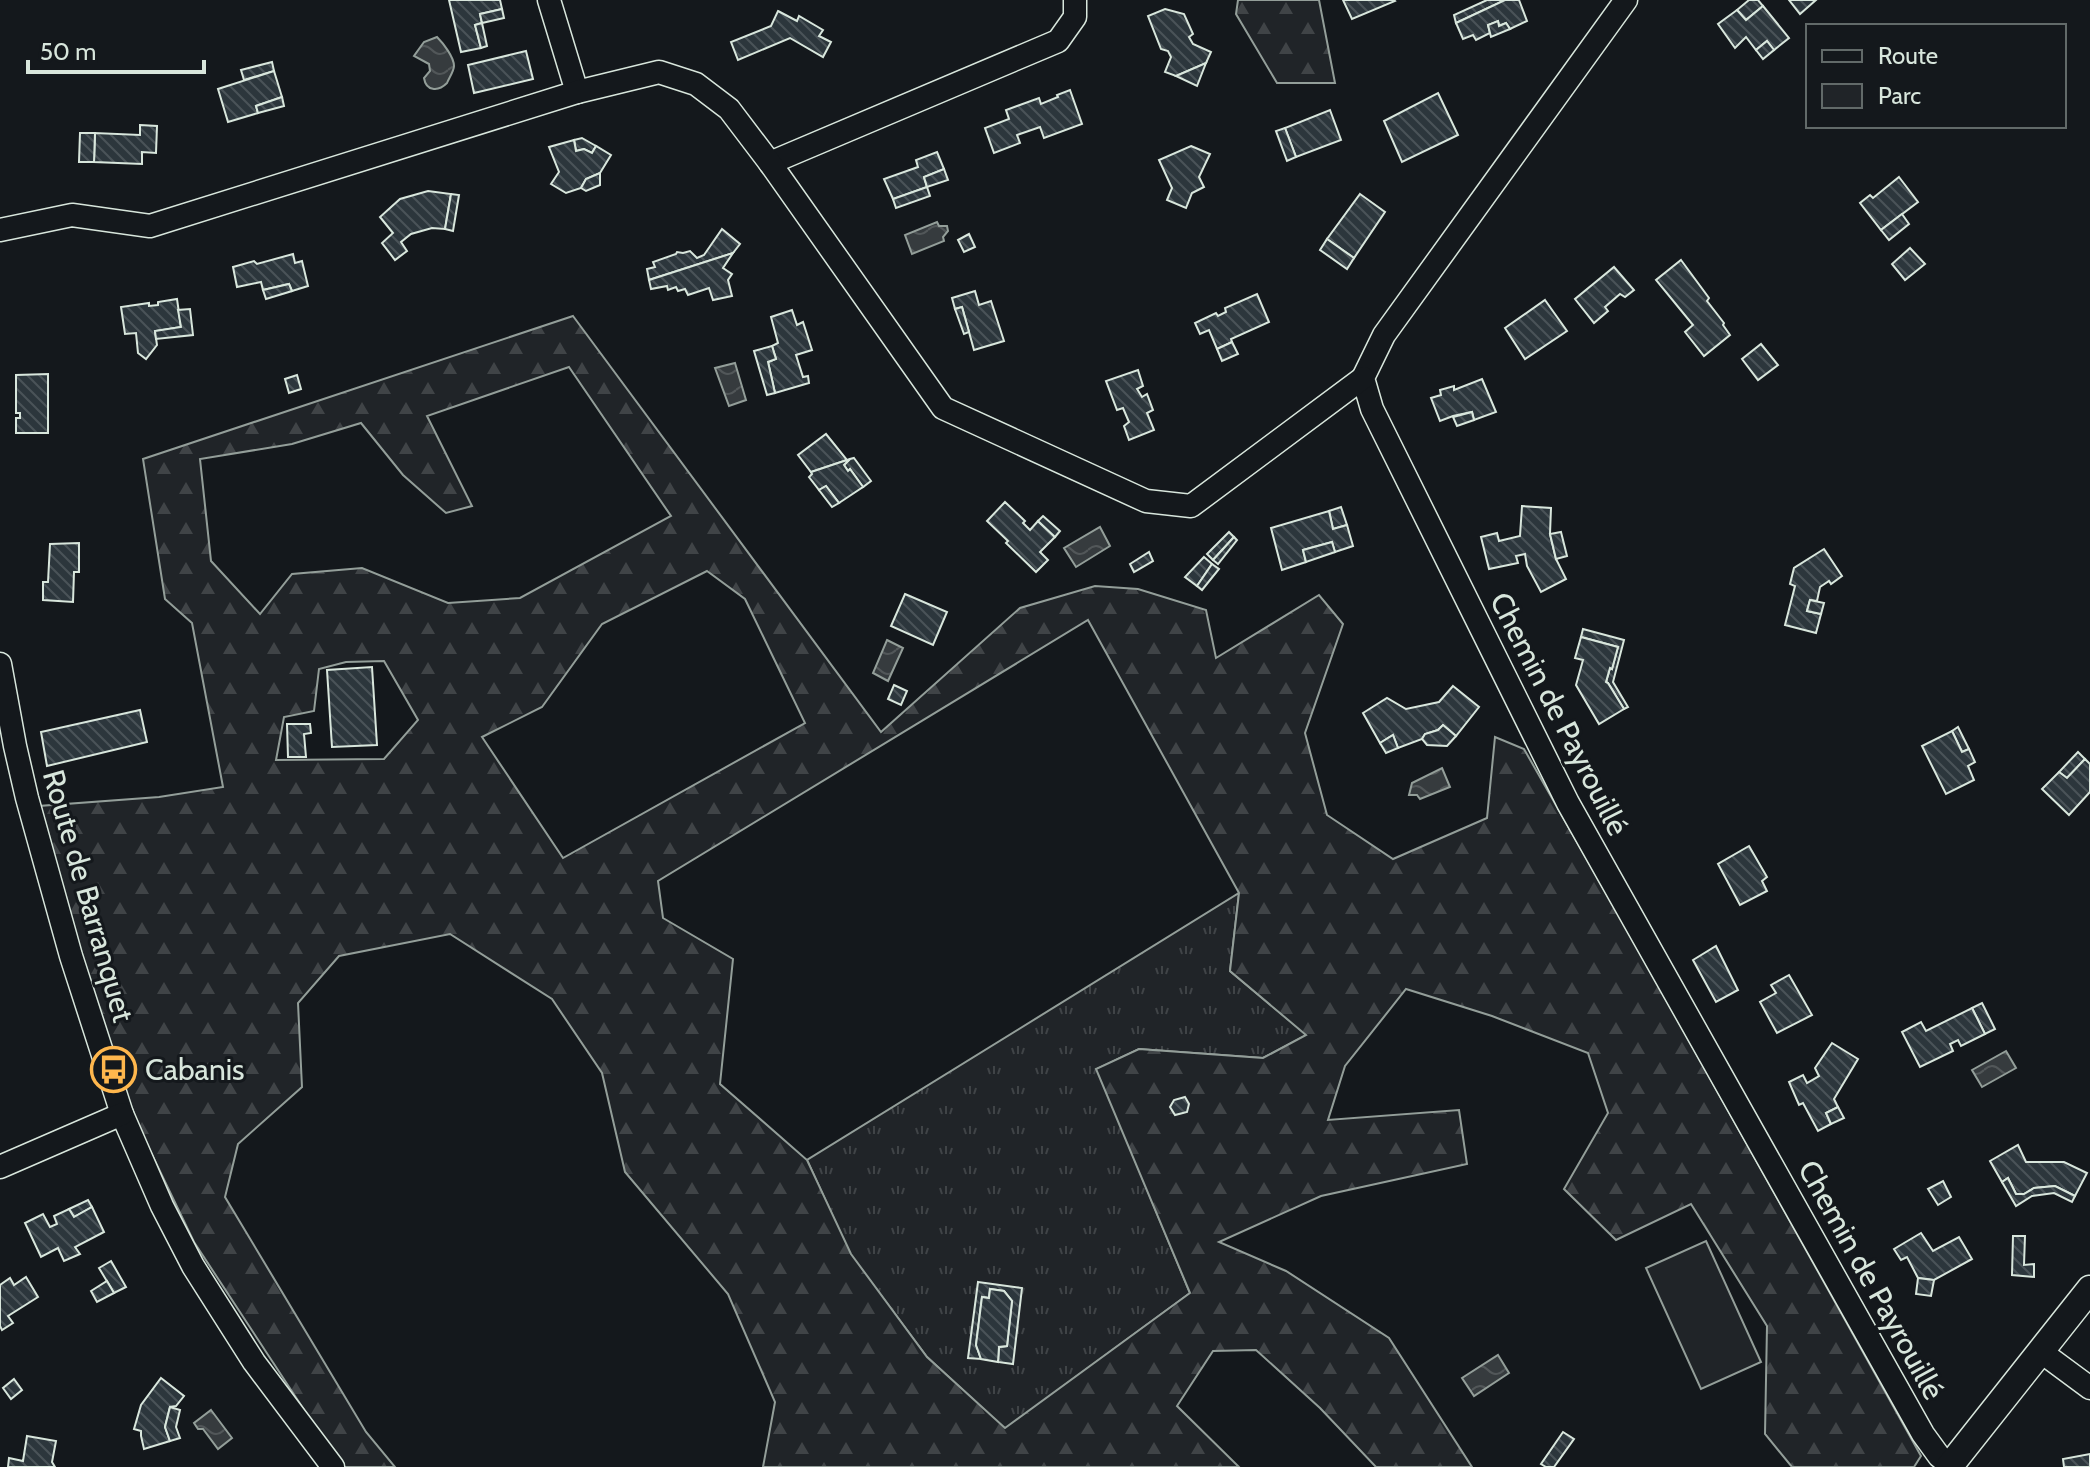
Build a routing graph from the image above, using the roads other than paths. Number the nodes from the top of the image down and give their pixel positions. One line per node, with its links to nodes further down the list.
1 (549, 0): 4 (street)
2 (1075, 0): 5 (street)
3 (1626, 0): 7 (street)
4 (577, 92): 5 (street); 6 (street)
5 (770, 163): 7 (street)
6 (0, 230)
7 (1363, 378): 14 (street, Chemin de Payrouillé)
8 (0, 664): 9 (street, Route de Barranquet)
9 (122, 1114): 10 (street); 15 (street, Route de Barranquet)
10 (0, 1167)
11 (2090, 1289): 12 (street)
12 (2040, 1351): 13 (street); 14 (street)
13 (2090, 1388)
14 (1950, 1466)
15 (333, 1467)

